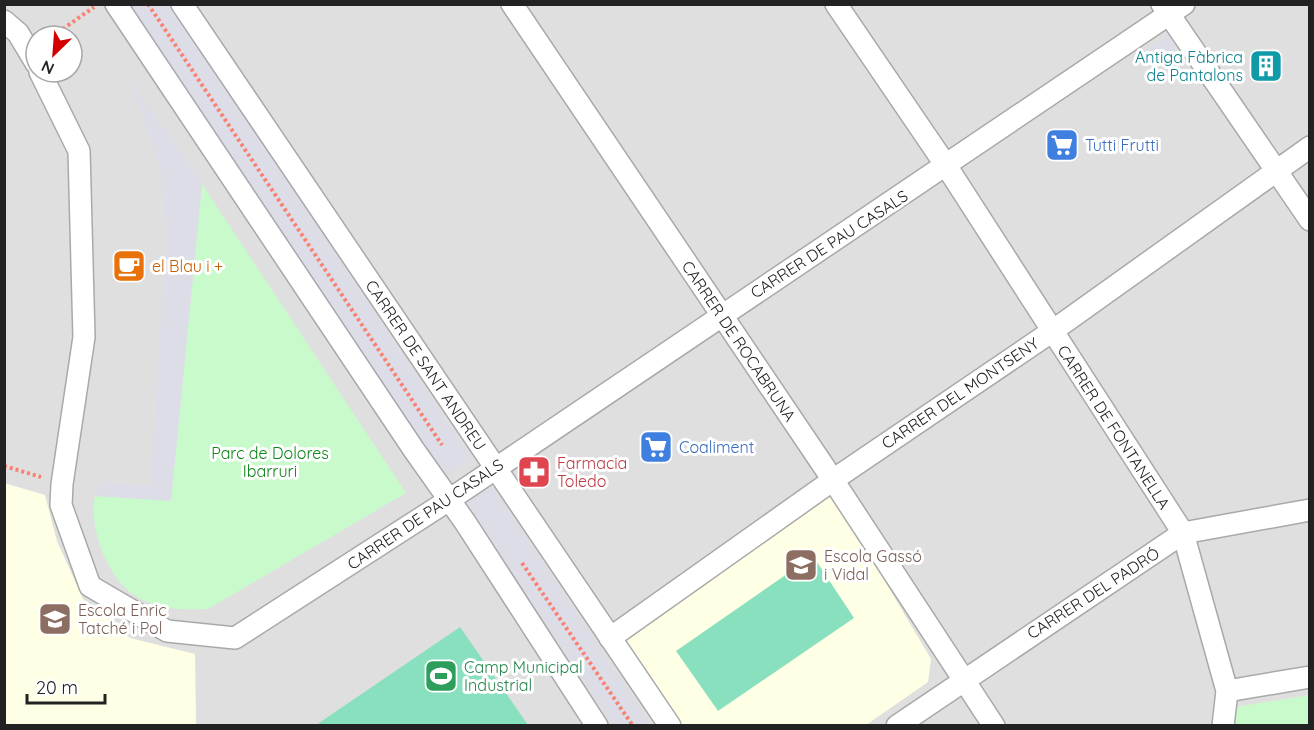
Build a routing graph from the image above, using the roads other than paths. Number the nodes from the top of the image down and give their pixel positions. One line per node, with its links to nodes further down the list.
1 (116, 4): 17 (street)
2 (182, 4): 15 (street, CARRER DE SANT ANDREU)
3 (512, 4): 13 (street, CARRER DE ROCABRUNA)
4 (836, 4): 10 (street, CARRER DE FONTANELLA)
5 (1171, 8): 10 (street, CARRER DE PAU CASALS); 11 (street)
6 (4, 21): 7 (street)
7 (24, 43)
8 (46, 84): 17 (street, CARRER DE PAU CASALS)
9 (1310, 147): 11 (street, CARRER DEL MONTSENY)
10 (947, 167): 13 (street, CARRER DE PAU CASALS); 14 (street, CARRER DE FONTANELLA)
11 (1276, 170): 12 (street); 14 (street, CARRER DEL MONTSENY)
12 (1310, 220)
13 (721, 315): 15 (street, CARRER DE PAU CASALS); 16 (street, CARRER DE ROCABRUNA)
14 (1051, 332): 16 (street, CARRER DEL MONTSENY); 19 (street, CARRER DE FONTANELLA)
15 (496, 467): 17 (street, CARRER DE PAU CASALS); 20 (street, CARRER DE SANT ANDREU)
16 (833, 480): 20 (street, CARRER DEL MONTSENY); 22 (street, CARRER DE ROCABRUNA)
17 (449, 500): 24 (street)
18 (1310, 510): 19 (street, CARRER DEL PADRÓ)
19 (1184, 533): 22 (street, CARRER DEL PADRÓ); 23 (street, CARRER DE FONTANELLA)
20 (610, 638): 25 (street, CARRER DE SANT ANDREU)
21 (1310, 677): 23 (street)
22 (962, 680): 26 (street, CARRER DEL PADRÓ); 27 (street, CARRER DE ROCABRUNA)
23 (1227, 691): 28 (street, CARRER DE FONTANELLA)
24 (597, 726)
25 (670, 726)
26 (897, 726)
27 (994, 726)
28 (1223, 726)

